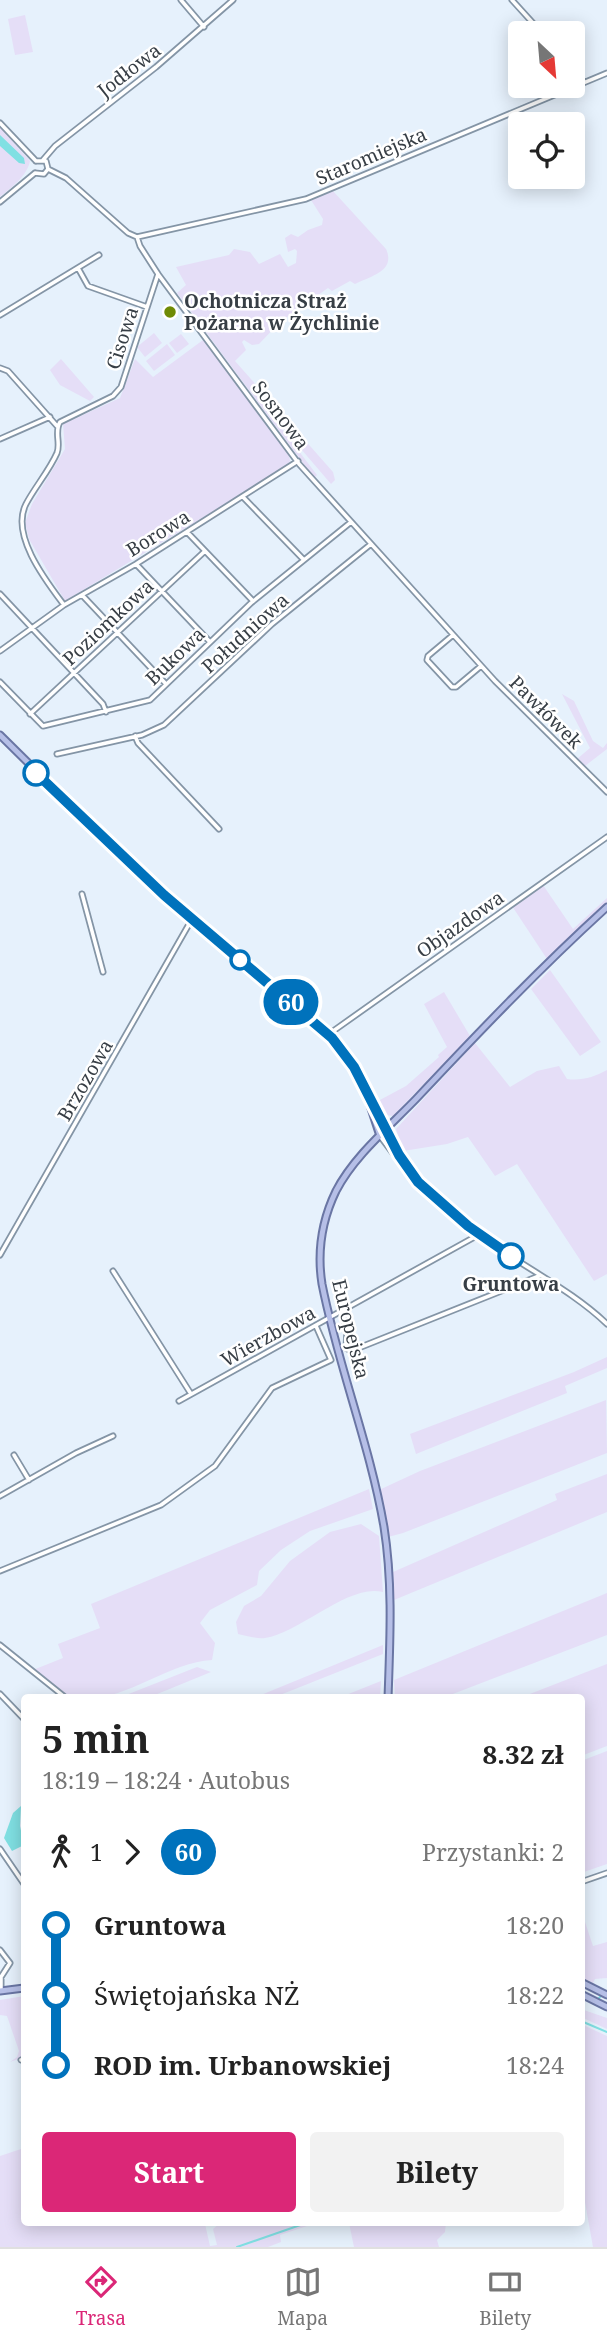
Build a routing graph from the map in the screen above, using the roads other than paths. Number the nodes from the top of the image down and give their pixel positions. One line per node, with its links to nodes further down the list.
1 (181, 0): 5 (street)
2 (233, 0): 5 (street, Jodłowa)
3 (512, 0): 4 (street)
4 (530, 21)
5 (204, 27): 10 (street, Jodłowa)
6 (607, 73): 7 (street, Staromiejska)
7 (585, 82)
8 (546, 98): 14 (street, Staromiejska)
9 (0, 123): 11 (street)
10 (43, 160): 11 (street); 12 (street)
11 (34, 167): 12 (street); 13 (street)
12 (48, 169): 14 (street, Sosnowa)
13 (0, 202)
14 (137, 237): 17 (street, Sosnowa)
15 (99, 255): 16 (street)
16 (78, 268): 18 (street); 19 (street)
17 (158, 274): 18 (street, Cisowa); 24 (street, Sosnowa)
18 (148, 307): 22 (street, Cisowa)
19 (0, 315)
20 (0, 368): 21 (street)
21 (50, 417): 22 (street); 23 (street)
22 (57, 426): 36 (street)
23 (0, 439)
24 (298, 461): 25 (street, Borowa); 26 (street, Sosnowa)
25 (243, 497): 27 (street, Borowa); 30 (street)
26 (351, 522): 28 (street, Sosnowa); 30 (street, Bukowa)
27 (187, 532): 29 (street); 31 (street, Borowa)
28 (371, 544): 39 (street, Sosnowa); 50 (street, Południowa)
29 (205, 551): 32 (street, Poziomkowa); 35 (street)
30 (304, 560): 35 (street, Bukowa)
31 (136, 564): 32 (street); 34 (street, Borowa)
32 (162, 592): 38 (street, Poziomkowa); 40 (street)
33 (0, 594): 37 (street)
34 (82, 595): 36 (street, Borowa); 38 (street)
35 (253, 601): 40 (street, Bukowa)
36 (64, 606): 37 (street, Borowa)
37 (33, 629): 41 (street, Borowa); 43 (street)
38 (118, 632): 43 (street, Poziomkowa); 46 (street)
39 (453, 635): 42 (street, Sosnowa); 42 (street)
40 (210, 642): 46 (street, Bukowa)
41 (0, 651)
42 (481, 666): 44 (street, Sosnowa)
43 (74, 673): 47 (street); 48 (street, Poziomkowa)
44 (495, 681): 52 (street, Pawłówek)
45 (0, 682): 48 (street, Bukowa)
46 (166, 684): 47 (street, Bukowa)
47 (106, 712): 48 (street, Bukowa)
48 (30, 714)
49 (0, 735): 57 (main road)
50 (135, 736): 51 (street, Południowa); 53 (street)
51 (57, 754)
52 (607, 792)
53 (219, 829)
54 (607, 837): 59 (street, Objazdowa)
55 (82, 894): 58 (street)
56 (607, 907): 61 (main road, Europejska)
57 (191, 919): 59 (main road); 65 (street, Brzozowa)
58 (103, 972)
59 (329, 1034): 60 (main road)
60 (366, 1090): 61 (main road); 62 (main road)
61 (386, 1130): 62 (main road, Europejska); 63 (street)
62 (380, 1136): 63 (street); 69 (main road, Europejska)
63 (418, 1182): 64 (street)
64 (480, 1234): 67 (street); 68 (street, Wierzbowa)
65 (0, 1255)
66 (113, 1271): 72 (street)
67 (540, 1275): 68 (street); 70 (street)
68 (342, 1311): 69 (street, Wierzbowa)
69 (330, 1318): 71 (street, Wierzbowa); 82 (main road, Europejska)
70 (607, 1324)
71 (316, 1326): 72 (street, Wierzbowa); 78 (street)
72 (191, 1394): 73 (street, Wierzbowa)
73 (179, 1401)
74 (113, 1436): 76 (street)
75 (14, 1455): 76 (street)
76 (29, 1480): 77 (street)
77 (0, 1496)
78 (0, 1571)
79 (0, 1645): 81 (street)
80 (0, 1694): 83 (street)
81 (61, 1694)
82 (388, 1694)
83 (21, 1716)
84 (0, 1849): 86 (street)
85 (607, 1873): 87 (street)
86 (21, 1880)
87 (585, 1881)
88 (0, 1950): 91 (street)
89 (585, 1984): 92 (main road)
90 (21, 1988): 91 (main road)
91 (0, 1991)
92 (607, 1995)
93 (585, 1996): 94 (main road)
94 (607, 2007)

